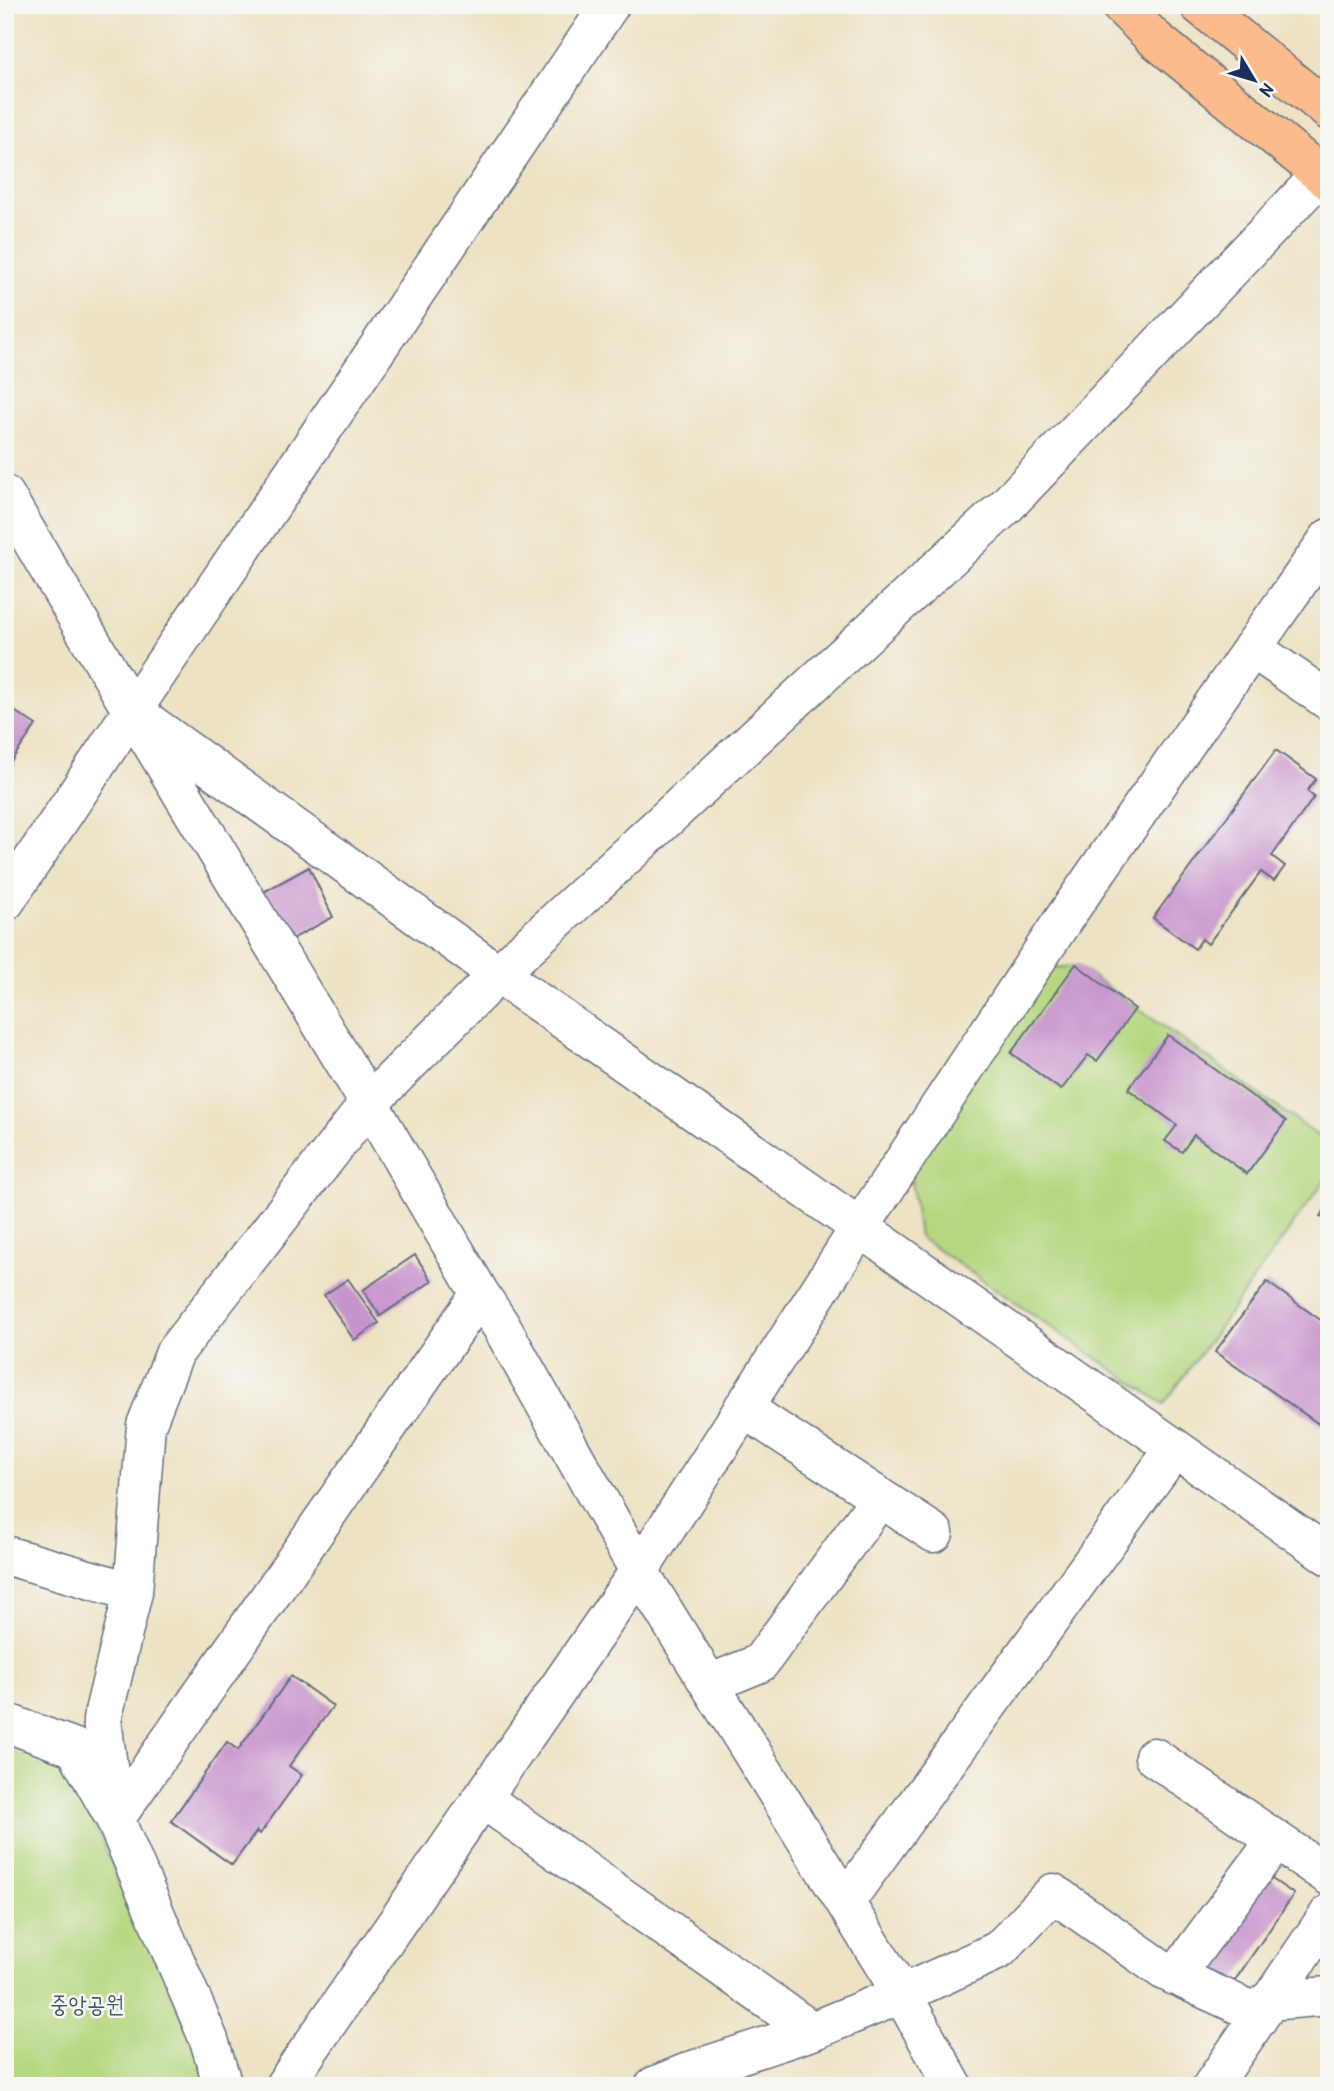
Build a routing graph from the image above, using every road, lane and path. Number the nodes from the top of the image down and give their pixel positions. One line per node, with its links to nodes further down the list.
1 (610, 5): 10 (street)
2 (1120, 5): 5 (main road)
3 (1199, 5): 4 (main road)
4 (1329, 111)
5 (1326, 174): 12 (street)
6 (5, 495): 10 (street)
7 (1329, 538): 8 (street)
8 (1252, 648): 9 (street); 14 (street)
9 (1329, 701)
10 (132, 711): 11 (street); 12 (street); 13 (street)
11 (5, 902)
12 (498, 974): 13 (street); 14 (street)
13 (369, 1103): 15 (street); 23 (street)
14 (860, 1227): 16 (street); 17 (street)
15 (480, 1294): 22 (street); 28 (street)
16 (743, 1408): 18 (street); 22 (street)
17 (1175, 1448): 21 (street); 31 (street)
18 (880, 1498): 19 (street); 24 (street)
19 (934, 1533)
20 (5, 1555): 23 (street)
21 (1329, 1556)
22 (639, 1571): 24 (street); 27 (street)
23 (133, 1592): 28 (street)
24 (709, 1684): 31 (street)
25 (5, 1722): 28 (street)
26 (1154, 1757): 29 (street)
27 (483, 1799): 37 (street); 39 (street)
28 (115, 1819): 38 (street)
29 (1276, 1840): 30 (street); 33 (street)
30 (1329, 1876)
31 (845, 1902): 34 (street)
32 (1329, 1914): 36 (street)
33 (1175, 1976): 34 (street); 36 (street)
34 (902, 1994): 37 (street); 41 (street)
35 (1329, 1996): 36 (street)
36 (1263, 2008): 42 (street)
37 (812, 2031): 40 (street)
38 (223, 2086)
39 (284, 2086)
40 (654, 2086)
41 (953, 2086)
42 (1212, 2086)

